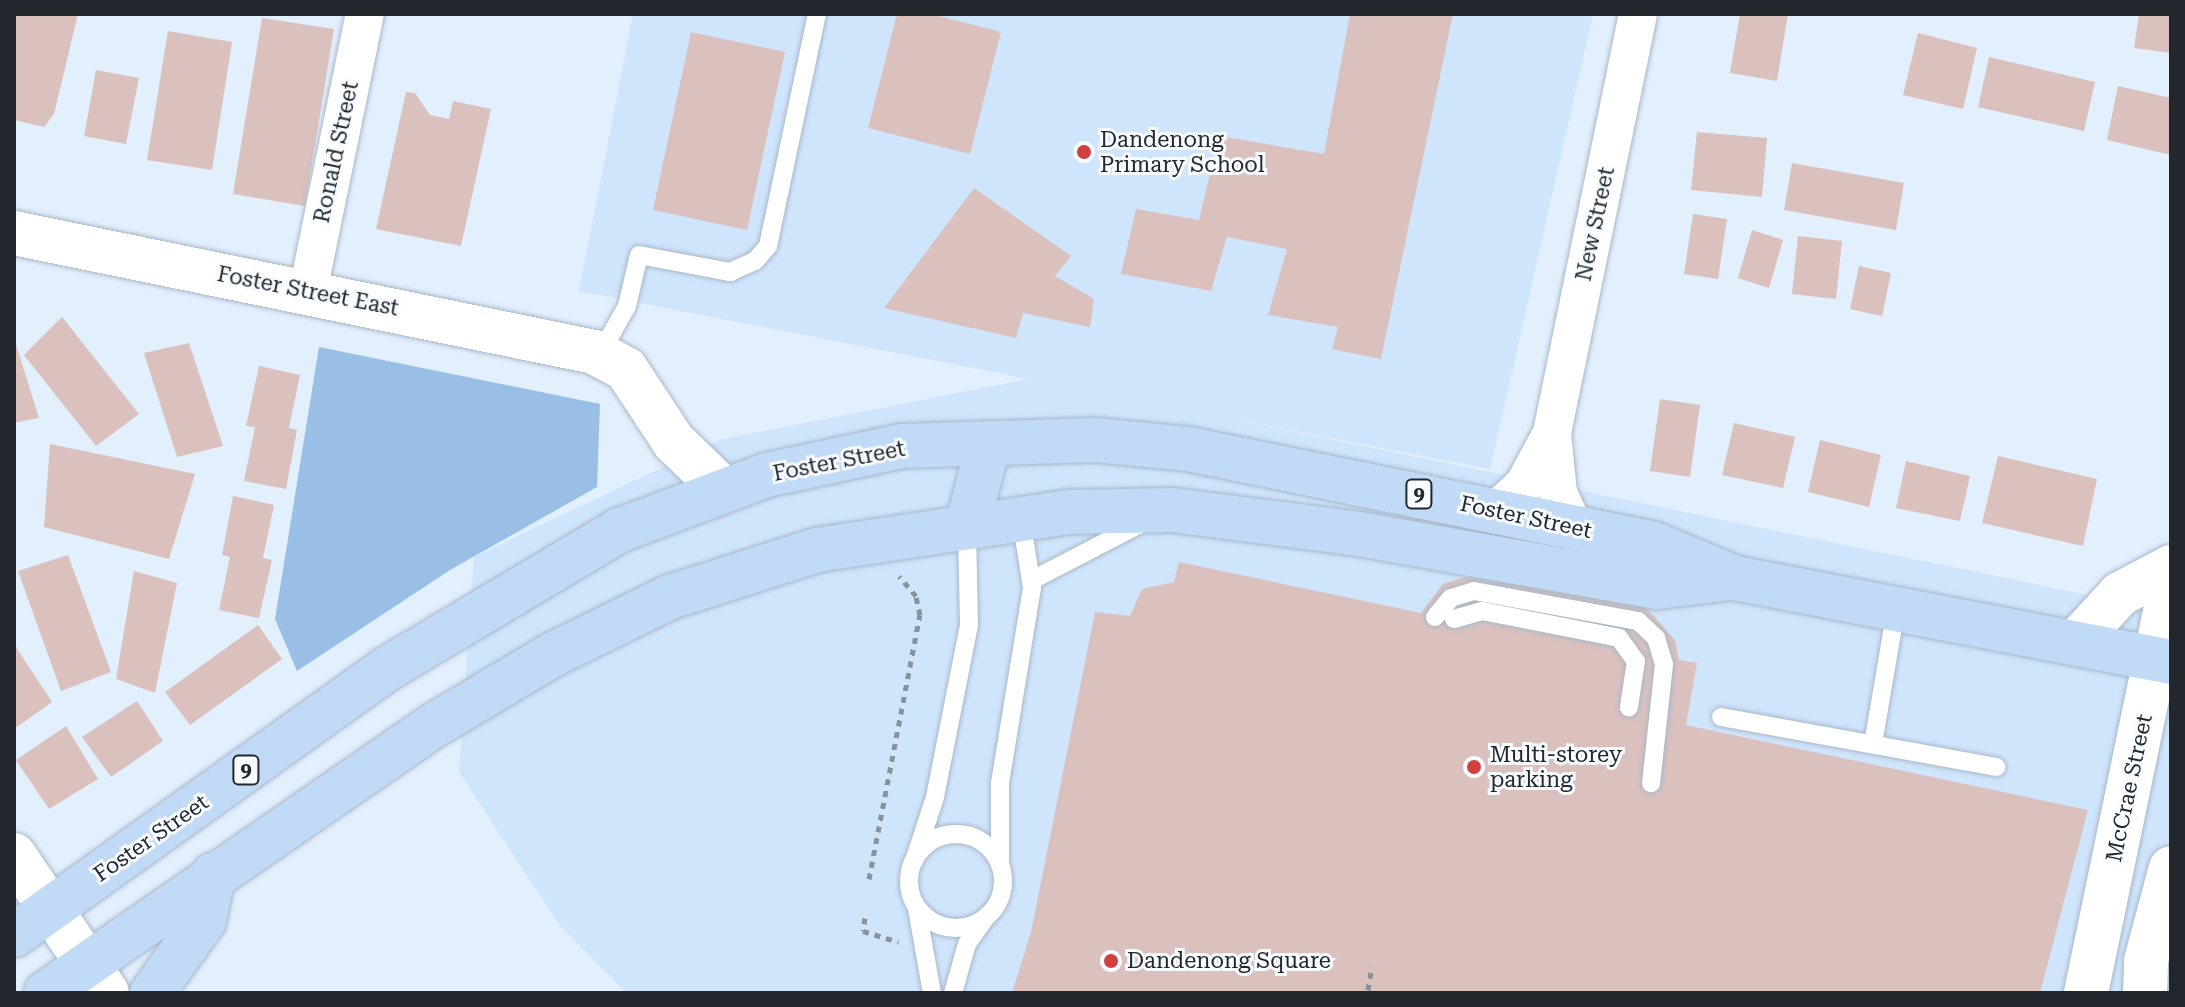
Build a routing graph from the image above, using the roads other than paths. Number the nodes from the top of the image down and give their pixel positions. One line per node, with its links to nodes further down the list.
1 (365, 14): 5 (street, Ronald Street)
2 (817, 14): 6 (lane)
3 (1638, 14): 7 (street, New Street)
4 (14, 233): 5 (street, Foster Street East)
5 (308, 291): 6 (street, Foster Street East)
6 (600, 354): 9 (street)
7 (1552, 433): 11 (street, New Street); 14 (street, New Street)
8 (989, 443): 9 (highway, Foster Street / 9); 11 (highway, Foster Street / 9); 12 (highway); 13 (highway)
9 (723, 489): 33 (highway, Foster Street / 9)
10 (1172, 510): 12 (highway, Foster Street / 9); 16 (highway, Foster Street / 9); 17 (lane)
11 (1497, 510): 14 (highway, Foster Street / 9)
12 (1021, 518): 13 (highway, Foster Street / 9); 17 (lane)
13 (967, 526): 28 (lane); 31 (highway, Foster Street / 9)
14 (1573, 526): 16 (highway, Foster Street / 9)
15 (2171, 567): 20 (street)
16 (1735, 578): 19 (highway, Foster Street / 9)
17 (1032, 580): 29 (lane)
18 (2171, 583): 21 (street, McCrae Street)
19 (1896, 609): 20 (highway, Foster Street / 9); 24 (lane)
20 (2075, 643): 21 (highway, Foster Street / 9)
21 (2163, 660): 41 (street, McCrae Street)
22 (1629, 707): 26 (lane)
23 (1721, 717): 24 (lane)
24 (1873, 744): 25 (lane)
25 (1997, 767)
26 (1651, 783)
27 (14, 855): 33 (street)
28 (914, 861): 29 (lane); 32 (lane)
29 (1000, 865): 34 (lane)
30 (2171, 868): 42 (street)
31 (213, 875): 36 (highway, Foster Street / 9); 38 (highway)
32 (917, 907): 34 (lane); 39 (lane)
33 (52, 909): 35 (highway, 9); 36 (street)
34 (989, 915): 40 (lane)
35 (14, 935)
36 (98, 979): 37 (highway, 9)
37 (46, 993)
38 (152, 993)
39 (932, 993)
40 (953, 993)
41 (2086, 993)
42 (2145, 993)

